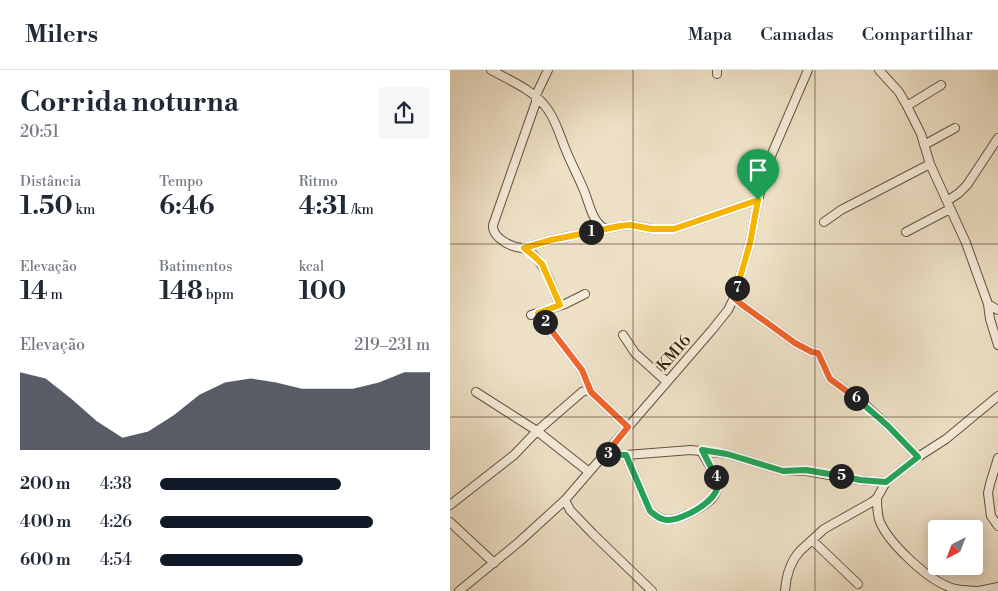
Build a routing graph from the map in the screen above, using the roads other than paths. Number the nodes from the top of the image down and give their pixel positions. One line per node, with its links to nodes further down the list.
1 (491, 70): 6 (street)
2 (548, 70): 6 (street)
3 (808, 70): 12 (street, KM16)
4 (880, 70): 7 (street)
5 (941, 85): 7 (street)
6 (536, 95): 16 (street); 18 (street)
7 (907, 106): 10 (street)
8 (955, 128): 10 (street)
9 (998, 138): 13 (street)
10 (924, 145): 11 (street)
11 (930, 164): 13 (street); 15 (street)
12 (758, 200): 16 (street); 20 (street, KM16)
13 (947, 201): 14 (street)
14 (950, 209): 17 (street); 21 (street)
15 (824, 222)
16 (605, 229): 18 (street)
17 (906, 232)
18 (524, 248): 22 (street)
19 (585, 294): 22 (street)
20 (734, 298): 28 (street, KM16); 37 (street)
21 (988, 304): 23 (street); 25 (street)
22 (560, 305): 30 (street)
23 (998, 310)
24 (998, 314): 25 (street)
25 (990, 319): 27 (street)
26 (622, 335): 28 (street)
27 (998, 345)
28 (667, 382): 32 (street, KM16)
29 (476, 392): 33 (street)
30 (591, 392): 32 (street); 33 (street)
31 (998, 396): 37 (street)
32 (628, 427): 35 (street, KM16)
33 (538, 431): 39 (street); 45 (street)
34 (702, 450): 36 (street); 36 (street); 40 (street)
35 (606, 454): 36 (street); 39 (street, KM16)
36 (626, 455)
37 (918, 457): 41 (street)
38 (998, 458): 47 (street)
39 (589, 472): 44 (street, KM16)
40 (873, 482): 41 (street); 42 (street)
41 (886, 482): 42 (street)
42 (881, 490): 43 (street)
43 (877, 498): 48 (street); 55 (street)
44 (565, 500): 49 (street, KM16); 53 (street)
45 (450, 505)
46 (450, 522): 49 (street)
47 (998, 526)
48 (812, 540): 50 (street); 54 (street)
49 (494, 563): 52 (street, KM16)
50 (858, 584)
51 (998, 589): 55 (street)
52 (459, 591)
53 (652, 591)
54 (786, 591)
55 (978, 591)

